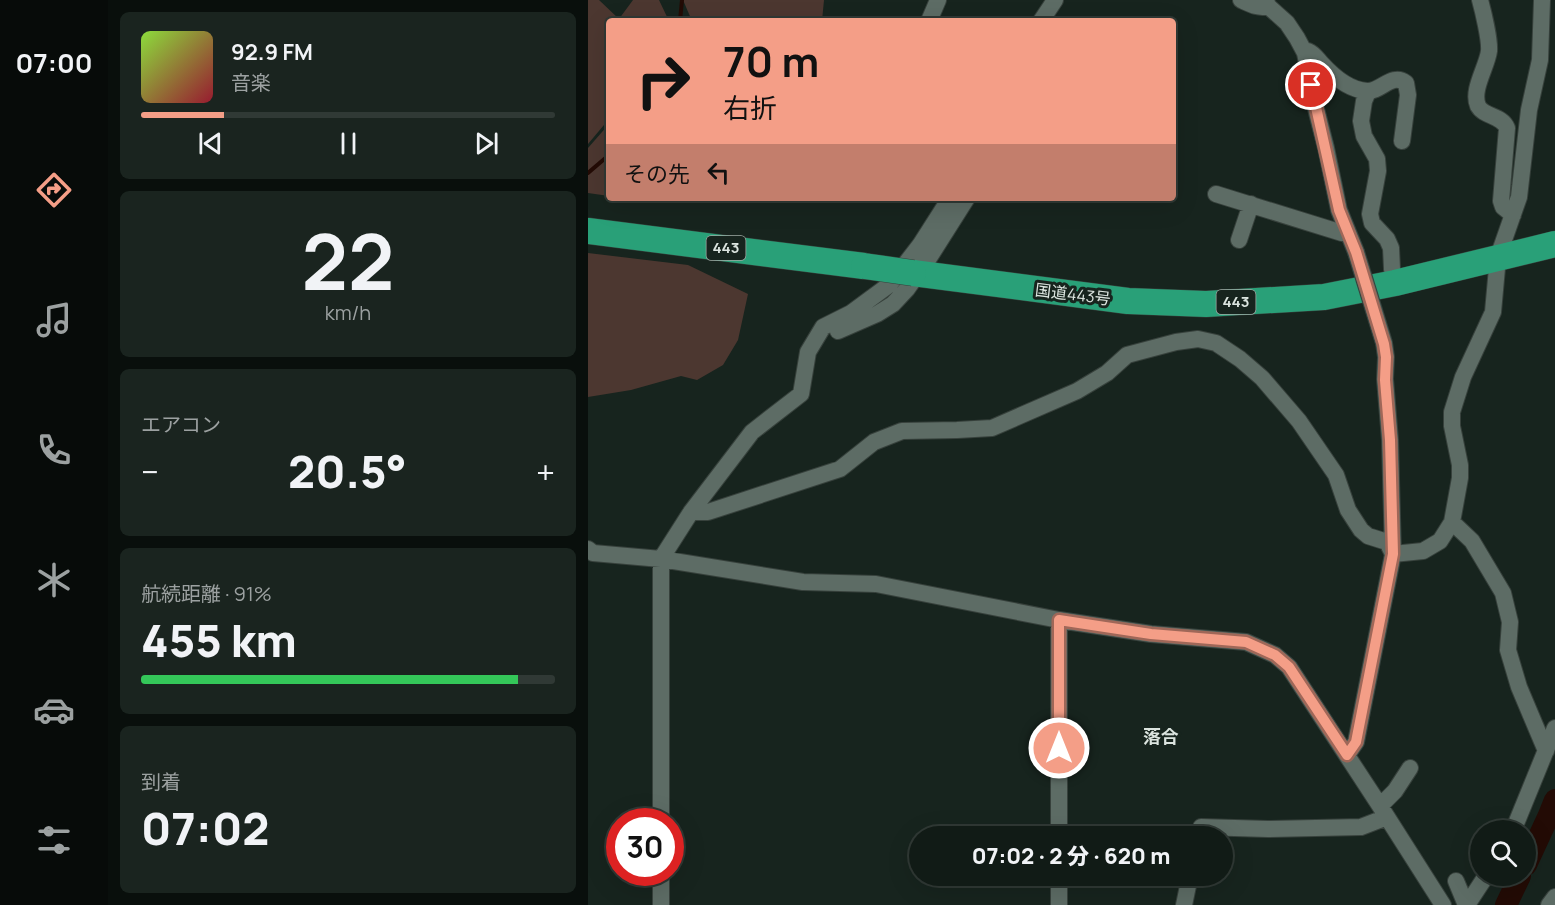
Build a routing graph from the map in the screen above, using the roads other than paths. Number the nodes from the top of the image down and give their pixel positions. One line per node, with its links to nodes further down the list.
1 (938, 0): 7 (street)
2 (1053, 0): 8 (street)
3 (1241, 0): 6 (street)
4 (1480, 0): 16 (street)
5 (1542, 0): 16 (street)
6 (1267, 3): 9 (street)
7 (930, 18)
8 (1043, 18)
9 (1305, 53): 10 (street); 18 (street)
10 (1368, 92): 11 (street); 23 (street)
11 (1402, 141)
12 (1216, 194): 15 (street)
13 (948, 201): 24 (street)
14 (965, 201): 22 (street)
15 (1251, 204): 18 (street); 19 (street)
16 (1513, 215): 21 (street)
17 (588, 231): 22 (highway, 国道443号 / 443, bridge)
18 (1348, 233): 28 (street, bridge)
19 (1239, 240)
20 (1555, 244): 21 (highway, 国道443号 / 443)
21 (1498, 257): 23 (highway, 国道443号 / 443); 26 (street)
22 (915, 274): 23 (highway, 国道443号 / 443); 24 (street)
23 (1395, 283)
24 (801, 394): 25 (street)
25 (691, 512): 28 (street); 29 (street)
26 (1452, 522): 28 (street); 32 (street)
27 (590, 552): 29 (street)
28 (1393, 554): 33 (street)
29 (661, 559): 30 (street); 35 (street)
30 (1059, 620): 33 (street); 38 (street)
31 (1555, 728): 32 (street)
32 (1545, 751): 37 (street)
33 (1347, 755): 36 (street)
34 (1410, 768): 36 (street)
35 (661, 808)
36 (1384, 811): 39 (street); 49 (street)
37 (1517, 820)
38 (1059, 826)
39 (1233, 828)
40 (1456, 881): 50 (street)
41 (661, 886): 46 (street)
42 (1059, 886): 47 (street)
43 (1188, 886): 48 (street)
44 (1479, 886): 50 (street)
45 (1555, 897): 51 (street)
46 (661, 905)
47 (1059, 905)
48 (1184, 905)
49 (1443, 905)
50 (1467, 905)
51 (1550, 905)

